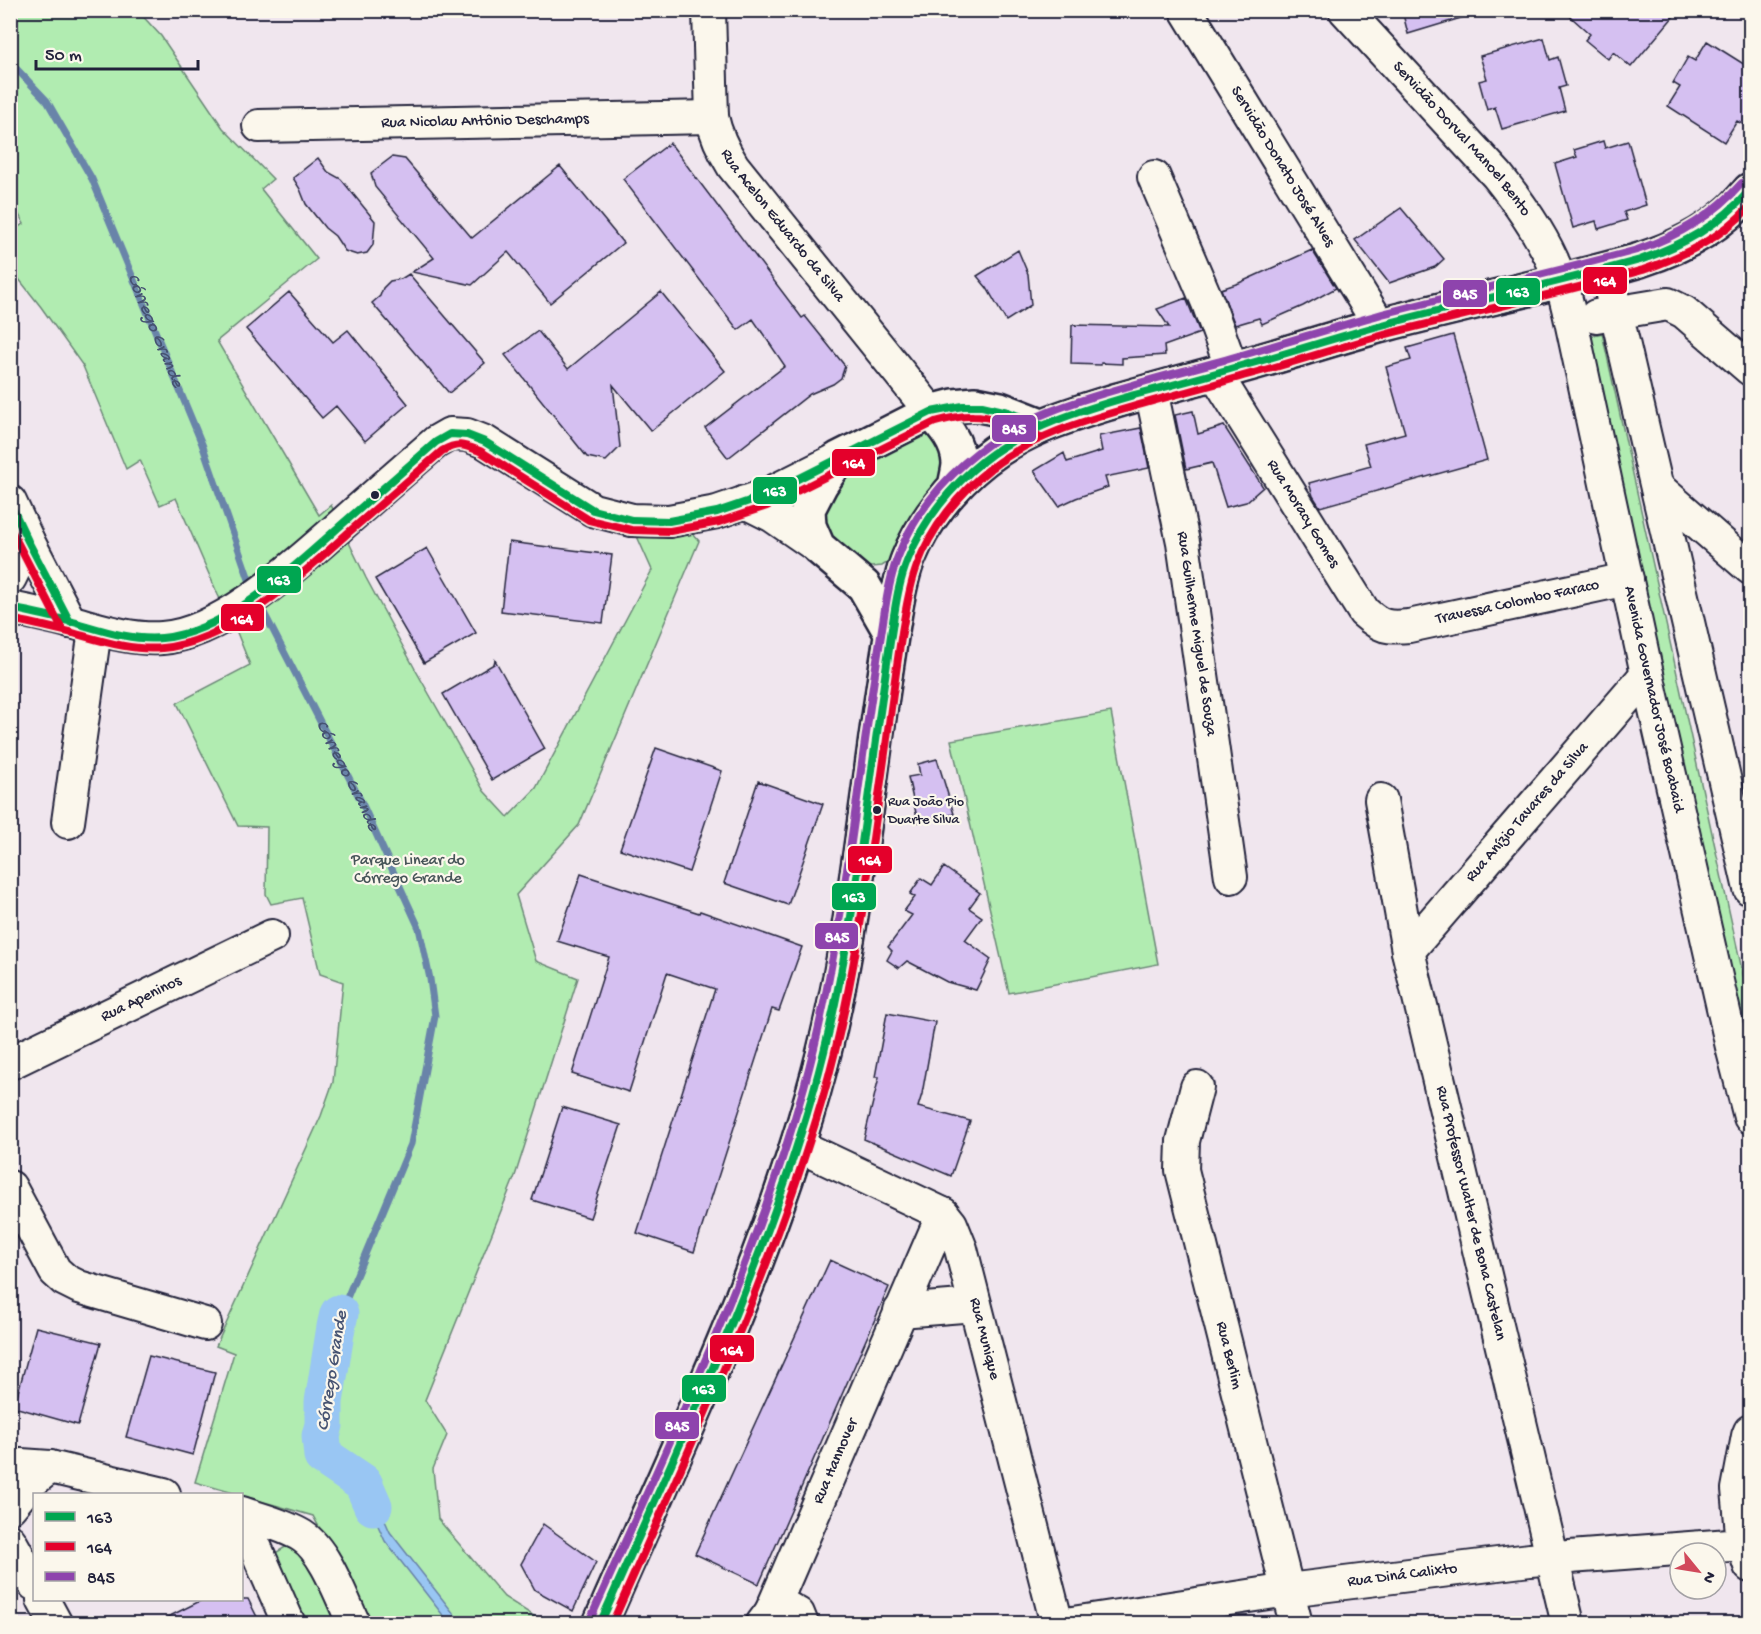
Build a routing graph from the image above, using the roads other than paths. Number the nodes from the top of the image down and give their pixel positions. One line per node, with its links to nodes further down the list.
1 (709, 10): 4 (street, Rua Acelon Eduardo da Silva)
2 (1186, 10): 12 (street, Servidão Donato José Alves)
3 (1345, 10): 9 (street, Servidão Dorval Manoel Bento)
4 (712, 117): 5 (street, Rua Nicolau Antônio Deschamps); 16 (street, Rua Acelon Eduardo da Silva)
5 (260, 126)
6 (1154, 177): 14 (street, Rua Moracy Gomes)
7 (1750, 190): 8 (main road)
8 (1606, 269): 9 (main road); 10 (street)
9 (1560, 280): 11 (street, Avenida Governador José Boabaid); 12 (main road)
10 (1616, 312): 11 (street); 13 (street); 20 (street)
11 (1571, 321): 29 (street, Avenida Governador José Boabaid)
12 (1380, 326): 14 (main road)
13 (1750, 369)
14 (1223, 371): 15 (main road); 32 (street, Rua Moracy Gomes)
15 (1151, 390): 17 (main road); 38 (street, Rua Guilherme Miguel de Souza)
16 (931, 412): 17 (main road); 18 (main road); 19 (main road)
17 (1041, 425): 19 (main road)
18 (838, 459): 22 (street); 24 (main road)
19 (955, 487): 25 (main road)
20 (1657, 487): 26 (street); 37 (street)
21 (10, 501): 23 (street)
22 (745, 502): 24 (street); 31 (street)
23 (28, 541): 28 (street); 31 (street)
24 (818, 547): 27 (main road)
25 (908, 560): 27 (main road); 33 (main road)
26 (1750, 568)
27 (850, 573): 33 (main road)
28 (10, 578)
29 (1627, 579): 32 (street, Travessa Colombo Faraco); 34 (street, Avenida Governador José Boabaid)
30 (10, 608): 31 (street)
31 (82, 626): 36 (street)
32 (1409, 626)
33 (891, 633): 45 (main road)
34 (1647, 674): 40 (street, Rua Anízio Tavares da Silva); 41 (street, Avenida Governador José Boabaid)
35 (1381, 800): 40 (street, Rua Professor Walter de Bona Castelan)
36 (68, 822)
37 (1748, 872)
38 (1231, 877)
39 (272, 936): 42 (street, Rua Apeninos)
40 (1408, 951): 60 (street, Rua Professor Walter de Bona Castelan)
41 (1742, 1046): 44 (street, Avenida Governador José Boabaid)
42 (10, 1063)
43 (1197, 1087): 62 (street, Rua Berlim)
44 (1750, 1117)
45 (797, 1145): 47 (street); 68 (main road)
46 (10, 1187): 50 (street)
47 (943, 1214): 48 (street, Rua Munique); 49 (street, Rua Hannover)
48 (975, 1305): 49 (street); 70 (street, Rua Munique)
49 (900, 1311): 64 (street, Rua Hannover)
50 (205, 1324)
51 (1750, 1431): 59 (street)
52 (10, 1466): 53 (street)
53 (50, 1467): 54 (street); 55 (street)
54 (160, 1493)
55 (10, 1507)
56 (243, 1515): 67 (street)
57 (243, 1517): 66 (street)
58 (10, 1541): 61 (street)
59 (1747, 1555): 60 (street, Rua Diná Calixto)
60 (1551, 1558): 62 (street, Rua Diná Calixto); 73 (street, Rua Professor Walter de Bona Castelan)
61 (33, 1582)
62 (1288, 1590): 71 (street, Rua Diná Calixto); 72 (street, Rua Berlim)
63 (44, 1601): 65 (street)
64 (766, 1618): 69 (street)
65 (56, 1623)
66 (289, 1623)
67 (354, 1623)
68 (600, 1623)
69 (802, 1623)
70 (1057, 1623)
71 (1066, 1623)
72 (1296, 1623)
73 (1568, 1623)

